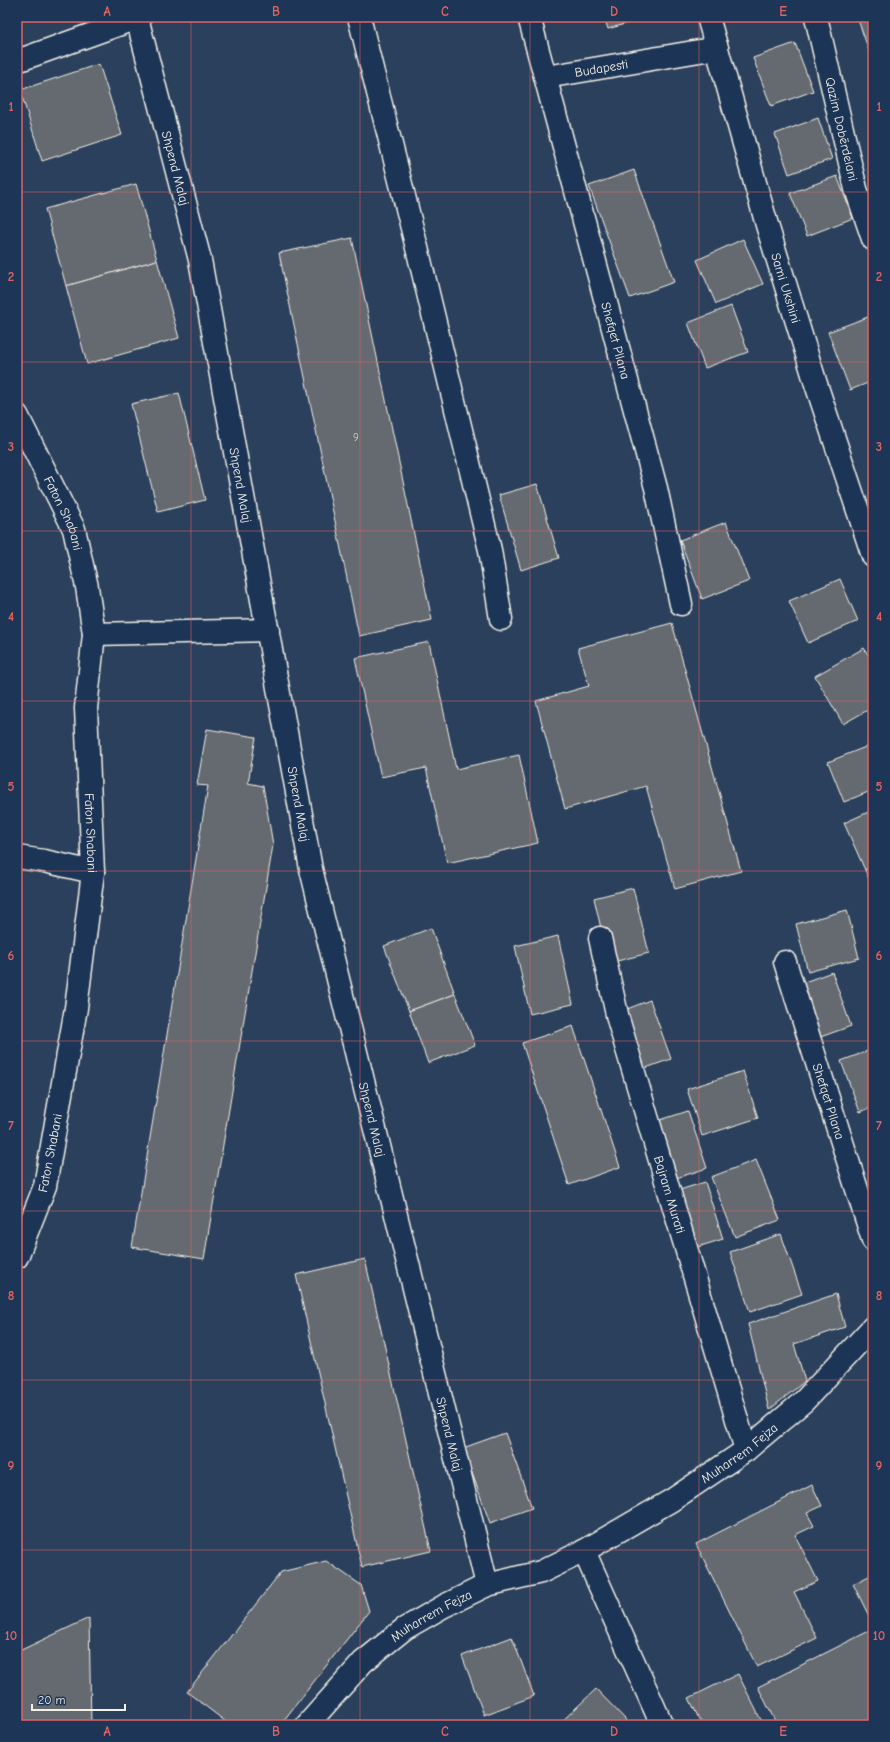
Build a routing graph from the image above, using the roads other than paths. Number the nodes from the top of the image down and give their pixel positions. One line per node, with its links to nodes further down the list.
1 (359, 17): 13 (street)
2 (529, 17): 8 (street)
3 (708, 17): 6 (street, Sami Ukshini)
4 (816, 17): 9 (street, Qazim Dobërdelani)
5 (139, 18): 7 (street); 14 (street, Shpend Malaj)
6 (717, 48): 8 (street, Budapesti); 11 (street, Sami Ukshini)
7 (17, 61)
8 (546, 77): 12 (street, Shefqet Pllana)
9 (873, 239)
10 (17, 415): 15 (street, Faton Shabani)
11 (873, 556)
12 (681, 604)
13 (501, 619)
14 (268, 630): 15 (street); 25 (street, Shpend Malaj)
15 (94, 634): 17 (street, Faton Shabani)
16 (17, 857): 17 (street)
17 (93, 872): 21 (street, Faton Shabani)
18 (600, 938): 23 (street, Bajram Murati)
19 (785, 962): 20 (street, Shefqet Pllana)
20 (873, 1240)
21 (17, 1257)
22 (873, 1327): 23 (street, Muharrem Fejza)
23 (746, 1450): 24 (street, Muharrem Fejza)
24 (584, 1551): 25 (street, Muharrem Fejza); 27 (street)
25 (487, 1585): 26 (street, Muharrem Fejza)
26 (307, 1725)
27 (662, 1725)

